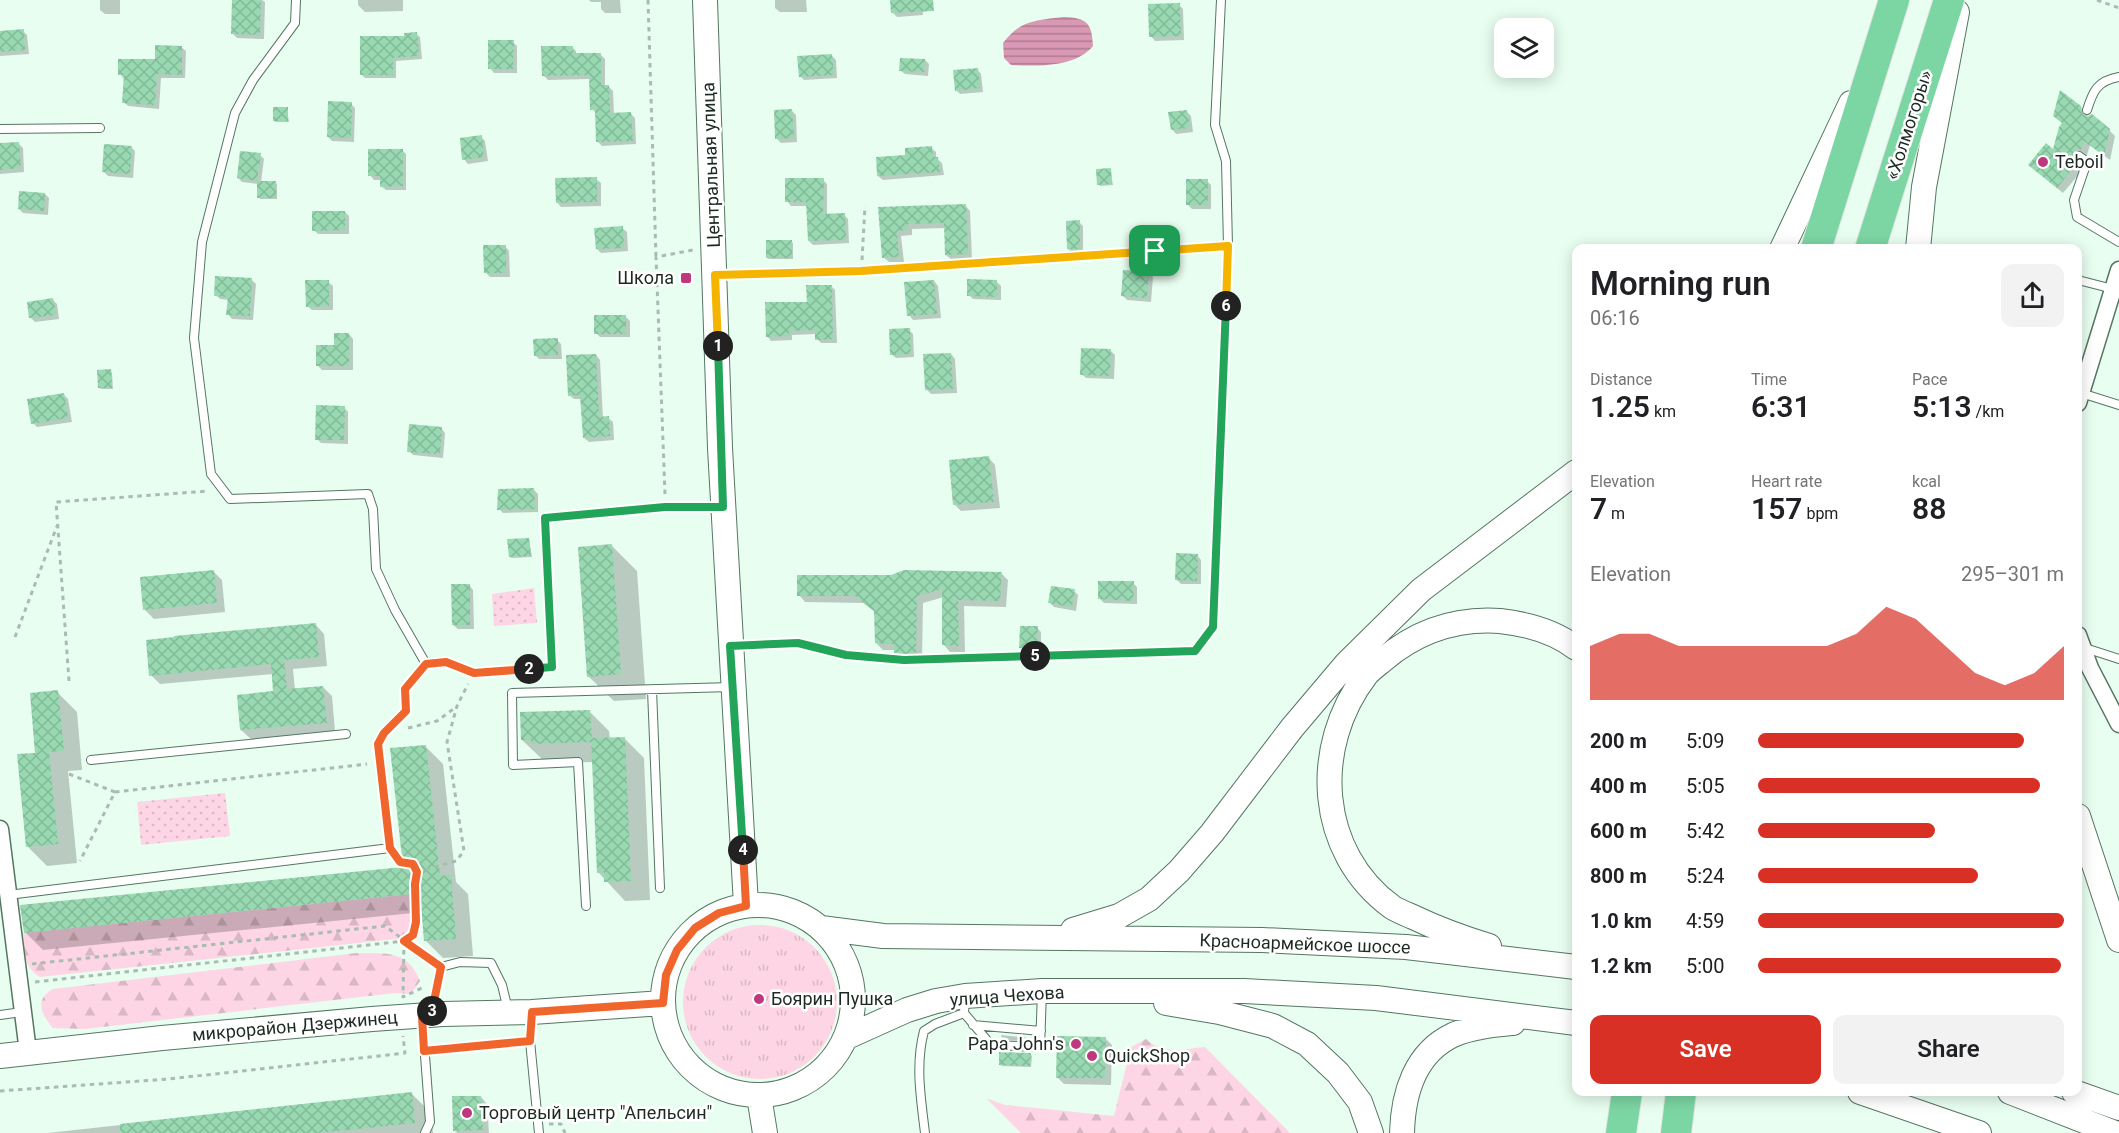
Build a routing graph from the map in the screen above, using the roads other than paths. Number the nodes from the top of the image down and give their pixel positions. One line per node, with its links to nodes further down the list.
1 (296, 0): 32 (lane)
2 (705, 0): 19 (main road, Центральная улица)
3 (1221, 0): 17 (lane)
4 (1949, 0): 15 (highway, «Холмогоры»)
5 (1959, 0): 16 (main road)
6 (1891, 12): 13 (main road); 14 (highway)
7 (2119, 77): 8 (lane)
8 (2087, 110)
9 (100, 128): 10 (lane)
10 (0, 129)
11 (2079, 156): 12 (lane)
12 (2119, 242)
13 (1784, 244)
14 (1818, 244)
15 (1872, 244)
16 (1918, 244)
17 (1228, 246): 19 (lane); 29 (lane)
18 (2119, 270): 21 (street)
19 (715, 275): 26 (main road, Центральная улица)
20 (2082, 281): 21 (lane)
21 (2113, 289): 22 (street)
22 (2082, 385)
23 (2082, 395): 24 (lane)
24 (2119, 405)
25 (1572, 475): 46 (main road)
26 (723, 507): 29 (main road, Центральная улица); 32 (lane)
27 (2082, 642): 31 (lane)
28 (1572, 645): 48 (main road)
29 (730, 646): 33 (main road, Центральная улица)
30 (2082, 646): 35 (street)
31 (2119, 659)
32 (426, 664): 42 (lane)
33 (733, 687): 34 (lane); 44 (main road, Центральная улица)
34 (652, 690): 41 (lane); 43 (lane)
35 (2119, 724)
36 (346, 734): 37 (lane)
37 (91, 760)
38 (2082, 828): 47 (main road)
39 (0, 829): 40 (street)
40 (2, 864): 42 (street)
41 (660, 888)
42 (8, 895): 53 (street)
43 (586, 906)
44 (746, 906): 45 (main road); 51 (main road)
45 (821, 928): 46 (main road); 61 (main road)
46 (1032, 937): 48 (main road, Красноармейское шоссе)
47 (2119, 940)
48 (1557, 965)
49 (1042, 991): 50 (main road, улица Чехова); 52 (main road, улица Чехова); 60 (lane)
50 (1102, 991): 57 (main road); 76 (main road)
51 (663, 1003): 54 (main road, микрорайон Дзержинец); 65 (main road)
52 (965, 1005): 59 (lane); 61 (main road, улица Чехова); 75 (lane)
53 (22, 1012): 55 (lane); 62 (street)
54 (521, 1013): 56 (main road, микрорайон Дзержинец); 56 (lane); 72 (lane)
55 (0, 1015)
56 (426, 1016): 62 (main road, микрорайон Дзержинец); 73 (lane)
57 (1548, 1019): 58 (main road); 77 (main road)
58 (1572, 1022)
59 (973, 1025): 60 (lane); 60 (lane)
60 (1041, 1031)
61 (847, 1037): 65 (main road)
62 (27, 1052): 63 (main road, микрорайон Дзержинец)
63 (0, 1056)
64 (2082, 1095): 71 (main road)
65 (759, 1096): 74 (main road)
66 (1617, 1096): 78 (main road)
67 (1627, 1096): 79 (highway)
68 (1681, 1096): 80 (highway)
69 (1872, 1096): 81 (main road)
70 (2020, 1096): 82 (main road)
71 (2119, 1108)
72 (538, 1128)
73 (425, 1133)
74 (765, 1133)
75 (925, 1133)
76 (1371, 1133)
77 (1402, 1133)
78 (1609, 1133)
79 (1622, 1133)
80 (1676, 1133)
81 (1979, 1133)
82 (2115, 1133)

